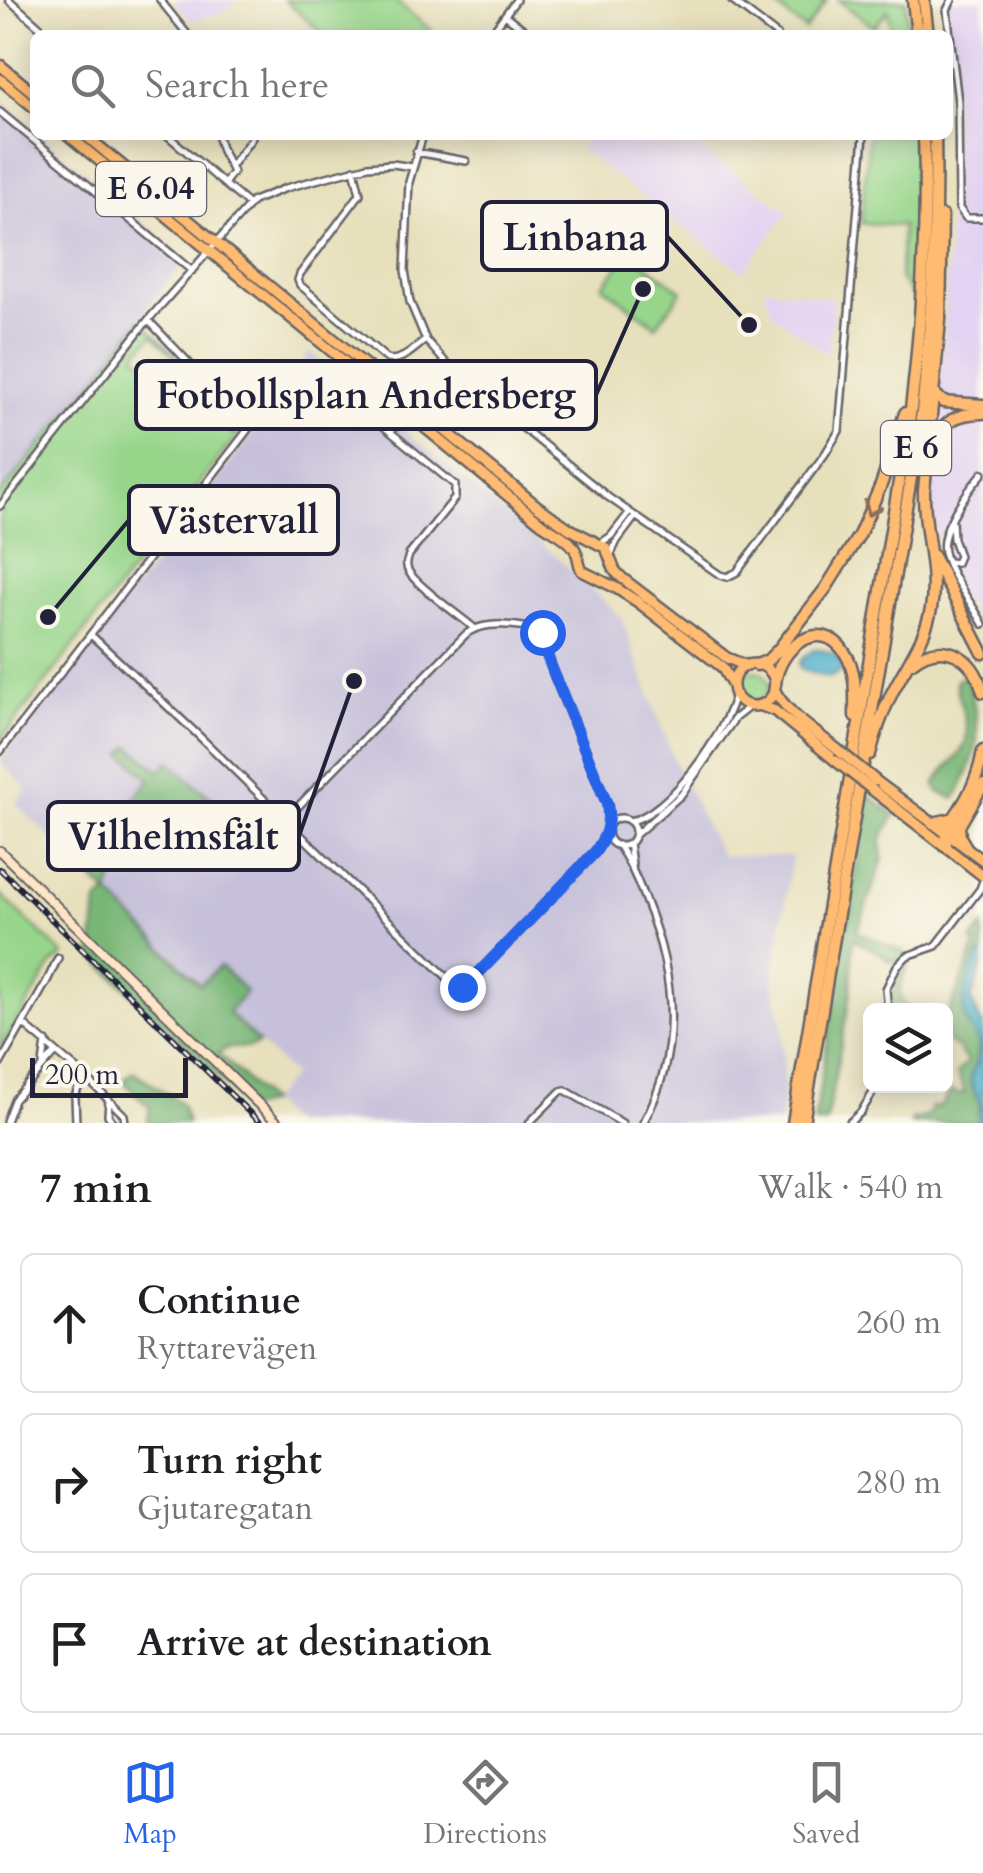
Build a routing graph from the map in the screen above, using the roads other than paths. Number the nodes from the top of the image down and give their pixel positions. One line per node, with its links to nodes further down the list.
1 (8, 0): 9 (street)
2 (160, 0): 10 (street)
3 (516, 0): 8 (street)
4 (731, 0): 13 (street)
5 (913, 0): 14 (highway)
6 (924, 0): 15 (highway)
7 (952, 0): 16 (street)
8 (506, 15): 11 (street); 12 (street)
9 (44, 30)
10 (184, 30)
11 (494, 30)
12 (524, 30)
13 (771, 30)
14 (916, 30)
15 (927, 30)
16 (950, 30)
17 (953, 56): 42 (street)
18 (0, 65): 20 (main road)
19 (0, 79): 21 (main road)
20 (30, 90)
21 (30, 104)
22 (0, 112): 23 (street)
23 (30, 137)
24 (34, 140): 45 (street)
25 (74, 140): 44 (main road, E 6.04)
26 (91, 140): 43 (main road, E 6.04)
27 (173, 140): 40 (street)
28 (219, 140): 37 (street)
29 (250, 140): 37 (street)
30 (421, 140): 35 (street)
31 (864, 140): 56 (street)
32 (924, 140): 48 (highway, E 6)
33 (935, 140): 88 (highway, E 6)
34 (936, 140): 49 (highway)
35 (416, 152): 36 (street); 38 (street)
36 (466, 161)
37 (230, 166): 40 (street)
38 (412, 166): 39 (street); 47 (street)
39 (354, 169): 41 (street); 47 (street)
40 (224, 184): 41 (street)
41 (249, 205): 43 (street)
42 (983, 218)
43 (218, 243): 44 (street); 58 (main road, E 6.04)
44 (210, 251): 45 (street); 61 (main road, E 6.04)
45 (192, 271): 46 (street)
46 (148, 320): 52 (street); 55 (street)
47 (426, 340): 56 (street)
48 (914, 384): 67 (highway, one-way to 67); 75 (highway, E 6)
49 (934, 393): 50 (highway); 53 (highway)
50 (983, 405)
51 (983, 412): 53 (highway)
52 (250, 427): 64 (street); 65 (street)
53 (928, 460): 59 (highway)
54 (983, 472): 57 (street)
55 (0, 506)
56 (632, 515): 58 (street); 60 (street)
57 (952, 521): 62 (street); 62 (street)
58 (598, 544): 60 (main road, E 6.04); 61 (main road)
59 (929, 546): 66 (highway); 68 (highway)
60 (610, 557): 67 (main road, E 6.04)
61 (578, 558): 70 (main road)
62 (949, 562): 63 (street)
63 (983, 624)
64 (474, 628): 78 (street); 80 (street)
65 (91, 635): 73 (street); 80 (street)
66 (983, 653)
67 (752, 665): 69 (main road); 70 (main road)
68 (906, 667): 71 (highway); 88 (highway)
69 (775, 687): 72 (main road); 75 (highway); 76 (main road)
70 (734, 690): 72 (main road); 81 (street)
71 (983, 692)
72 (754, 706): 76 (main road); 87 (street)
73 (0, 752)
74 (983, 752): 82 (highway)
75 (854, 754): 117 (highway, E 6)
76 (837, 755): 84 (main road, bridge)
77 (983, 785): 82 (highway)
78 (607, 804): 79 (street); 83 (street)
79 (620, 818): 81 (street); 83 (street)
80 (284, 821): 94 (street)
81 (629, 821): 87 (street)
82 (956, 822): 84 (highway); 86 (highway); 91 (highway)
83 (610, 824): 85 (street)
84 (931, 829): 86 (main road); 92 (main road)
85 (607, 832): 90 (street); 94 (street)
86 (946, 833): 91 (main road); 92 (highway)
87 (634, 836): 89 (street)
88 (850, 839): 118 (highway, E 6)
89 (629, 843): 90 (street); 96 (street)
90 (616, 844): 94 (street); 96 (street)
91 (966, 847): 95 (main road)
92 (946, 848): 97 (main road)
93 (0, 852): 113 (main road)
94 (595, 852)
95 (983, 860)
96 (634, 872): 116 (street)
97 (983, 878): 98 (street)
98 (982, 891): 100 (street)
99 (58, 958): 101 (street)
100 (887, 1003)
101 (24, 1024): 102 (street); 104 (street)
102 (46, 1042): 103 (street); 105 (street)
103 (56, 1052): 105 (street); 106 (street)
104 (0, 1064)
105 (42, 1068): 109 (street)
106 (82, 1074): 108 (street); 110 (street)
107 (873, 1093): 119 (street)
108 (108, 1100): 111 (street); 112 (street)
109 (4, 1122)
110 (76, 1123)
111 (113, 1123)
112 (124, 1123)
113 (278, 1123)
114 (528, 1123): 115 (street)
115 (622, 1123)
116 (643, 1123)
117 (792, 1123)
118 (804, 1123)
119 (849, 1123)

